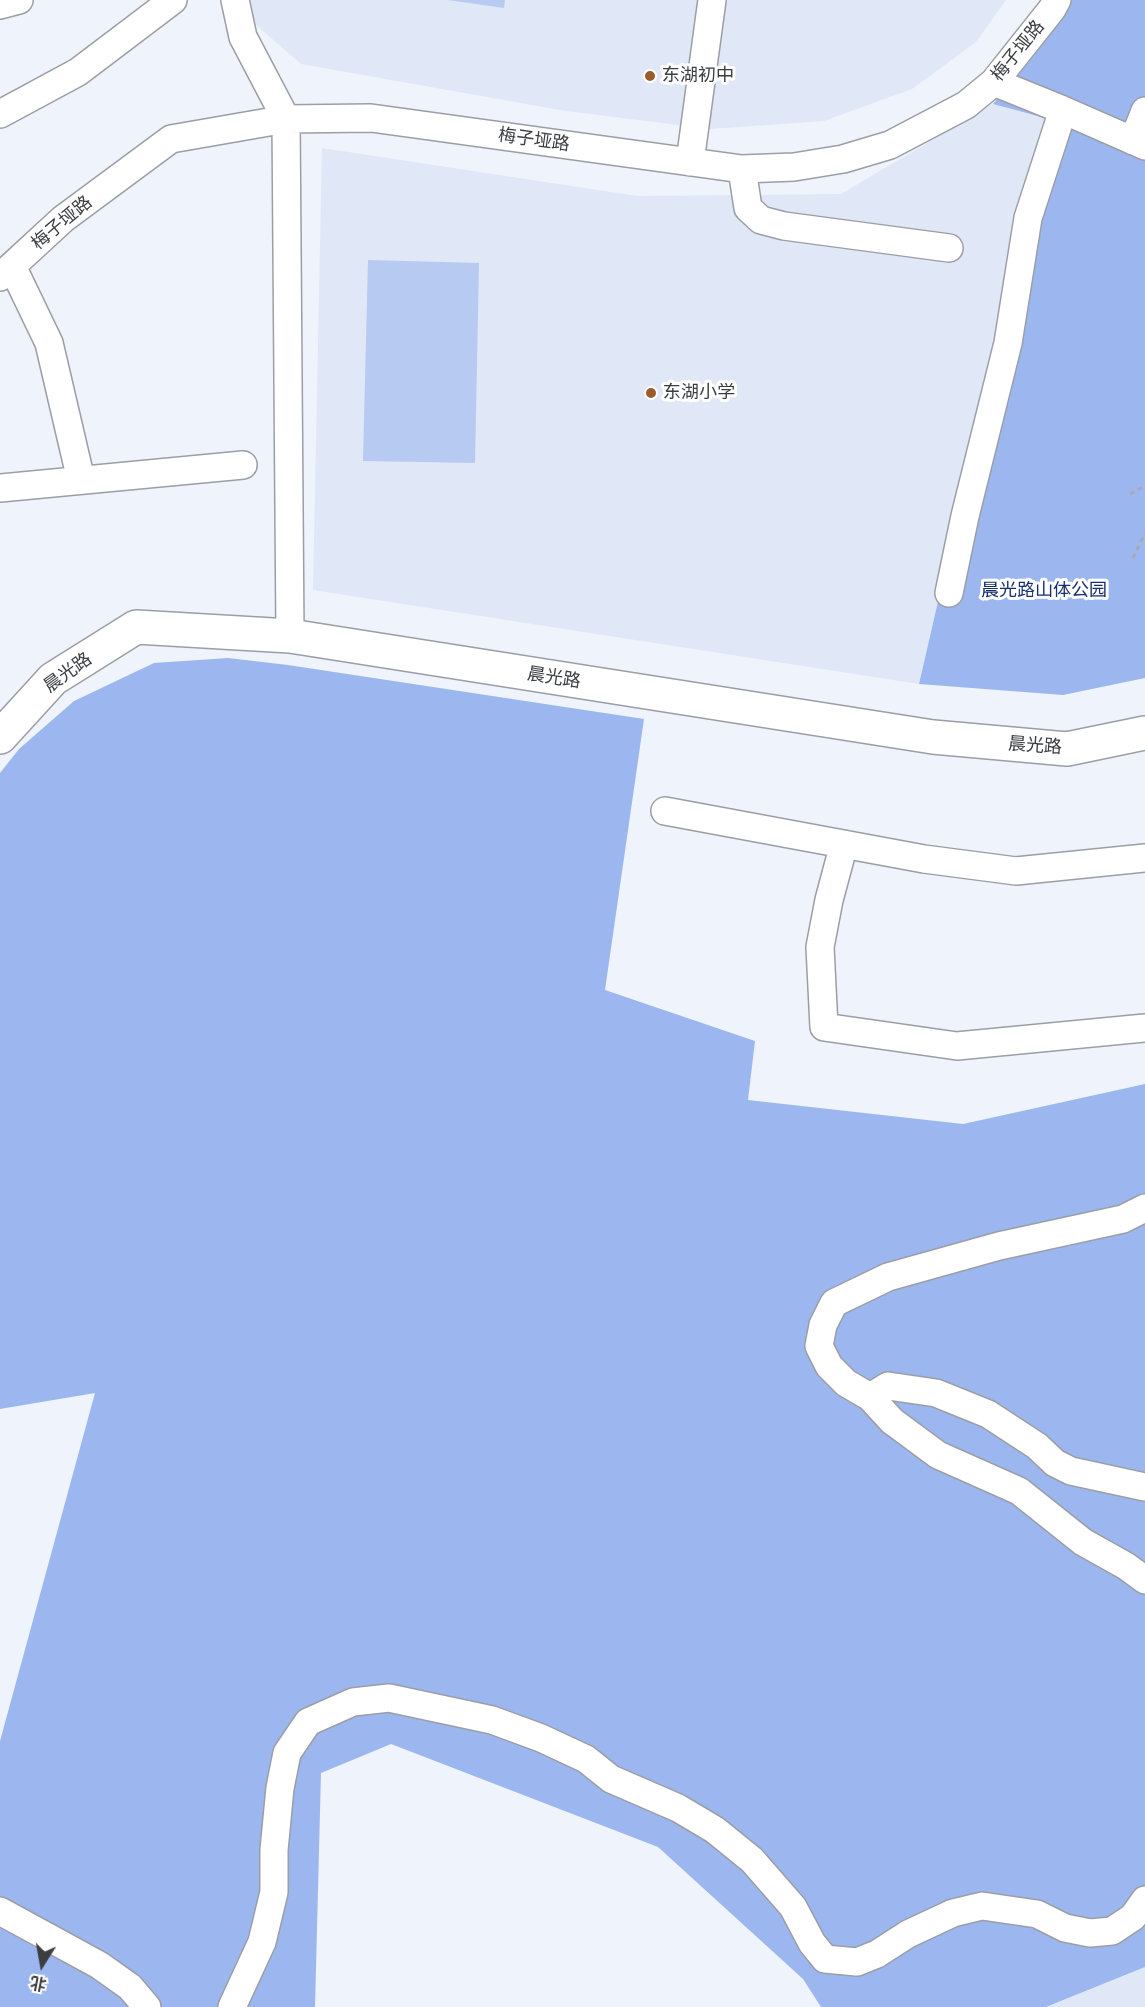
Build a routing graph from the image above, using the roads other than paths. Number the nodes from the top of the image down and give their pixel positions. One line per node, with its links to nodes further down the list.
1 (19, 0): 6 (street)
2 (173, 0): 10 (street)
3 (235, 0): 11 (street)
4 (712, 0): 13 (street)
5 (1057, 0): 7 (street, 梅子垭路)
6 (0, 5)
7 (994, 82): 8 (street); 14 (street, 梅子垭路)
8 (1063, 110): 12 (street); 20 (street)
9 (1145, 111): 12 (street)
10 (0, 114)
11 (286, 119): 13 (street, 梅子垭路); 16 (street, 梅子垭路); 21 (street)
12 (1139, 144)
13 (690, 162): 14 (street, 梅子垭路)
14 (742, 169): 15 (street)
15 (949, 248)
16 (6, 271): 18 (street)
17 (243, 465): 18 (street)
18 (81, 480): 19 (street)
19 (0, 488)
20 (949, 593)
21 (290, 626): 22 (main road, 晨光路); 23 (main road, 晨光路); 24 (main road, 晨光路); 25 (main road, 晨光路)
22 (0, 702)
23 (1145, 719)
24 (1145, 733)
25 (0, 737)
26 (665, 811): 27 (street)
27 (844, 844): 28 (street); 29 (street)
28 (1145, 858)
29 (1145, 1028)
30 (1145, 1208): 31 (street)
31 (870, 1397): 32 (street); 33 (street)
32 (1145, 1487)
33 (1145, 1580)
34 (1145, 1900): 37 (street)
35 (0, 1911): 36 (street)
36 (147, 2007)
37 (232, 2007)

